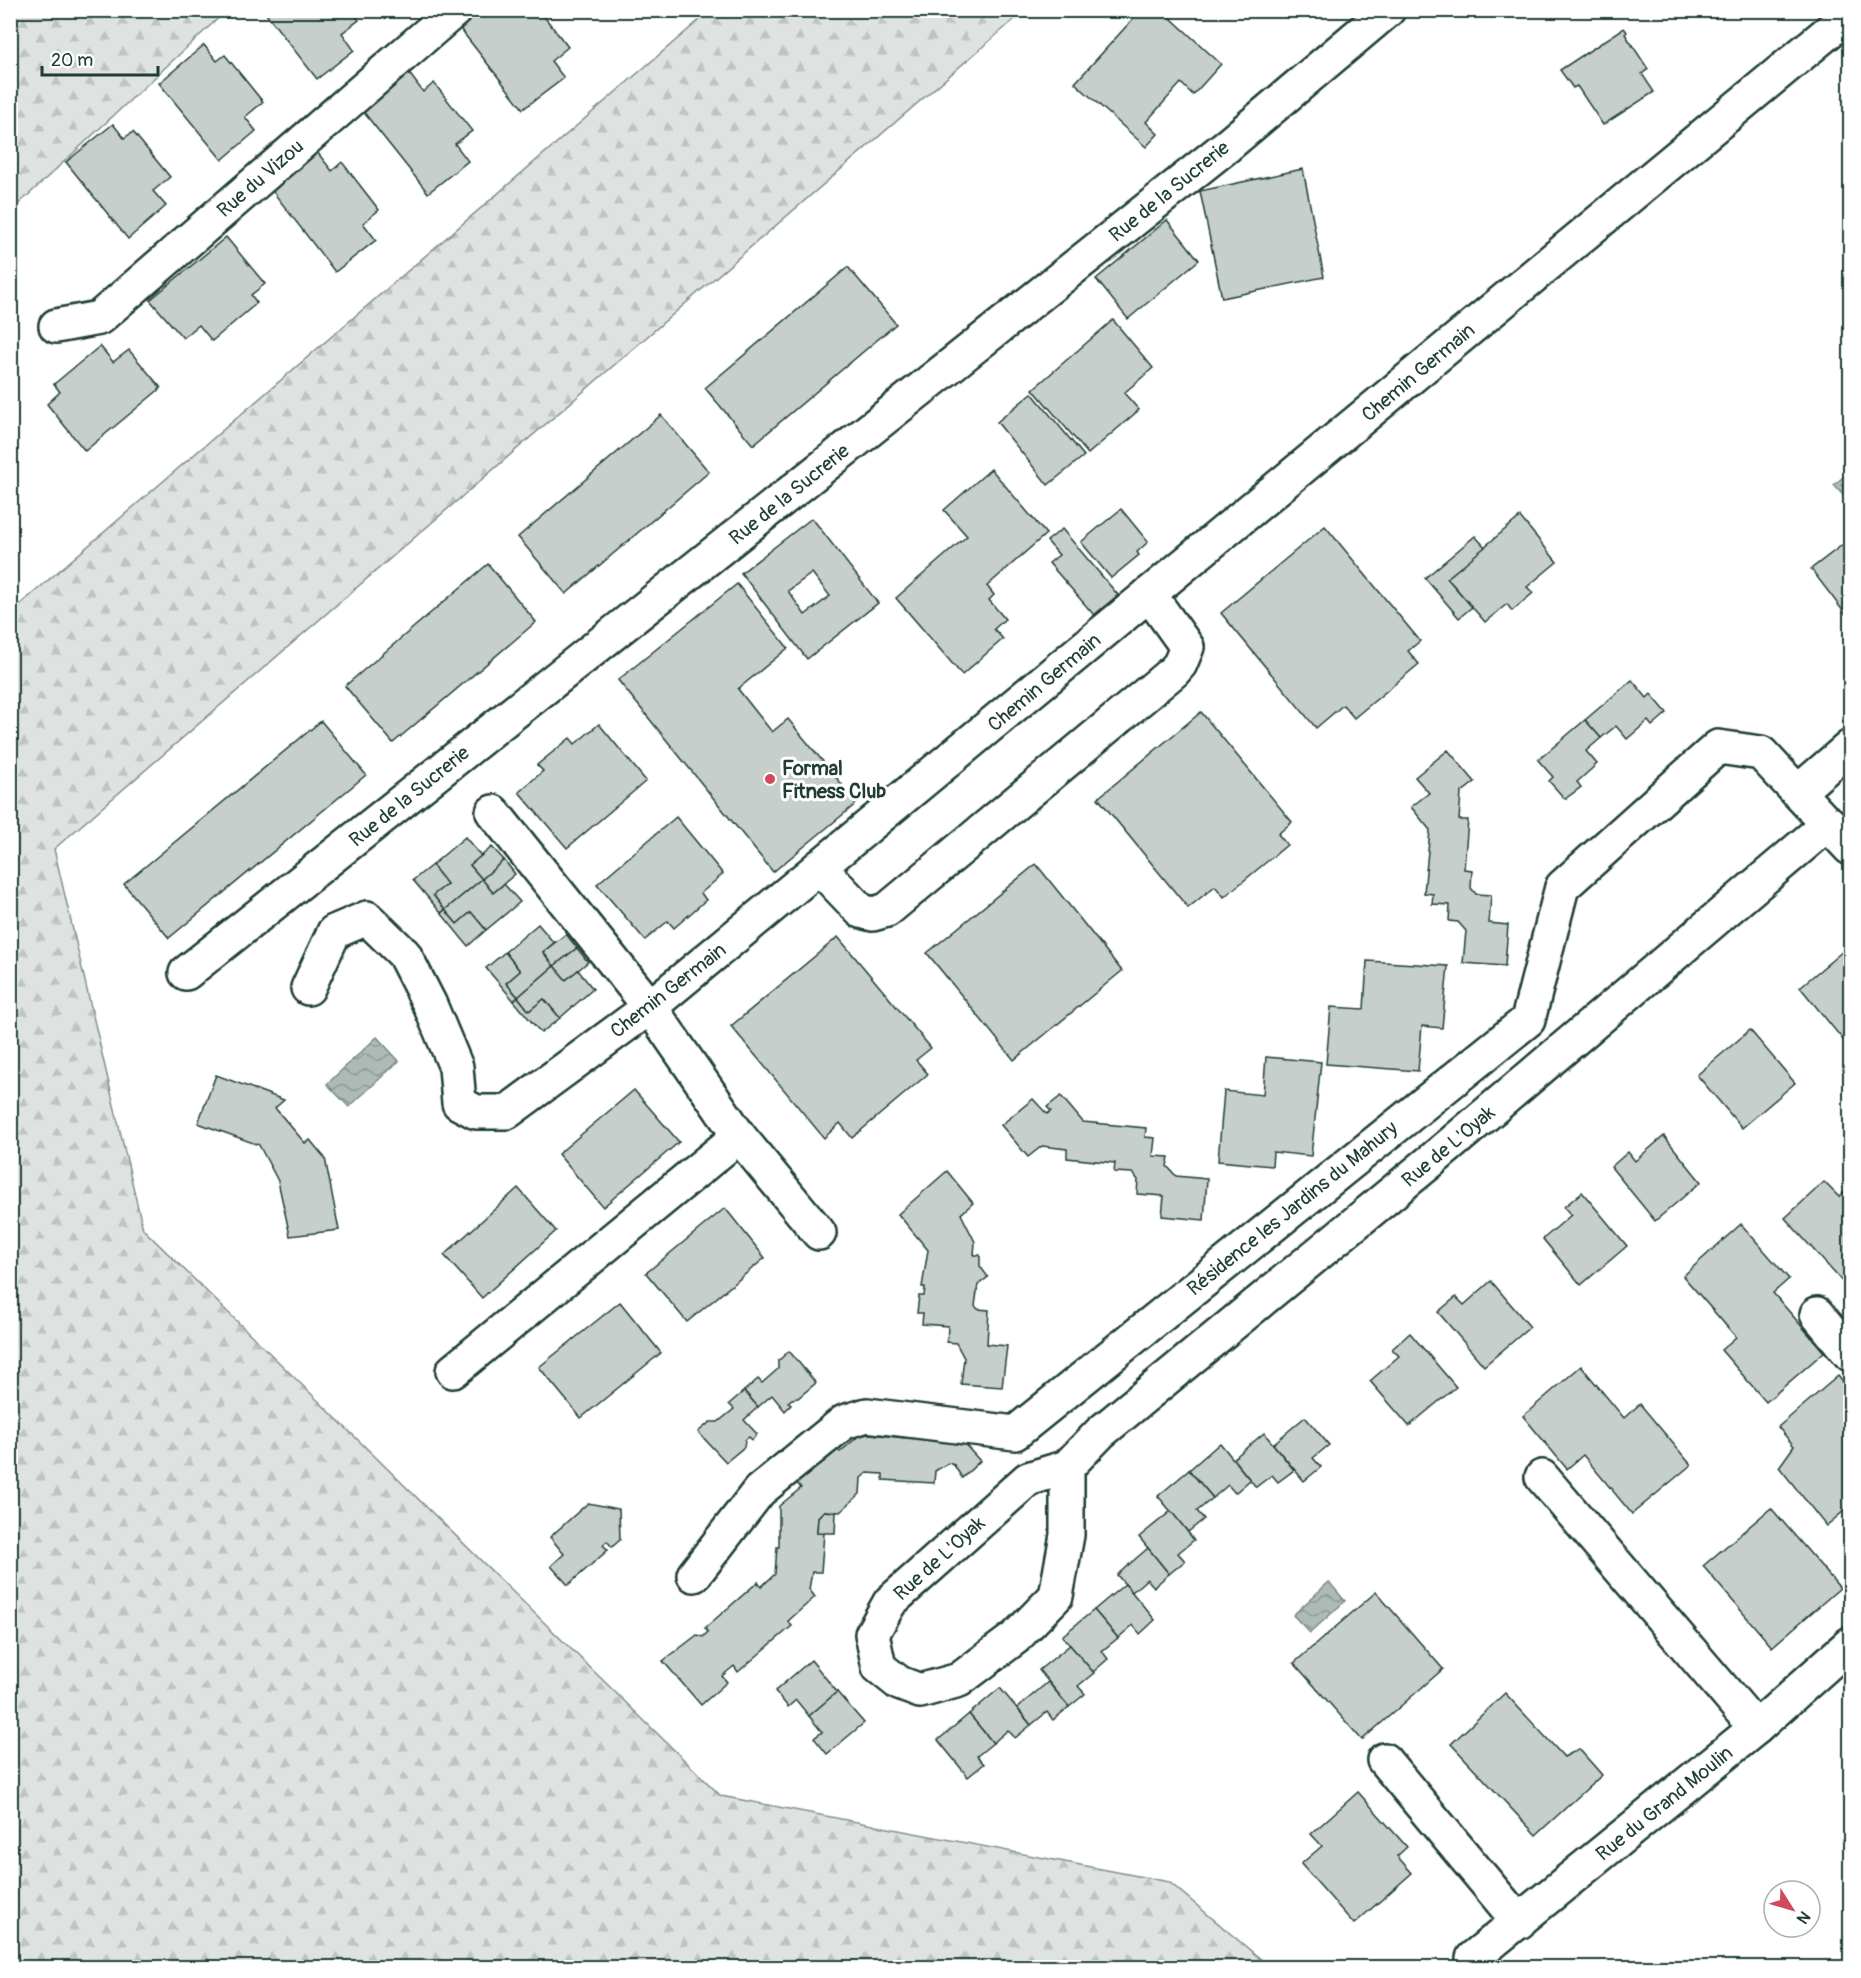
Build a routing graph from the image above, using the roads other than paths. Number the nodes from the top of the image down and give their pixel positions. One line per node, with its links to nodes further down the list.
1 (455, 10): 4 (street, Rue du Vizou)
2 (1388, 10): 12 (street, Rue de la Sucrerie)
3 (1851, 14): 5 (street, Chemin Germain)
4 (56, 326)
5 (1149, 594): 11 (street, Chemin Germain); 11 (street)
6 (1851, 747): 7 (street)
7 (1799, 791): 9 (street, Résidence les Jardins du Mahury); 22 (street, Résidence les Jardins du Mahury)
8 (493, 812): 14 (street)
9 (1829, 824): 10 (street, Résidence les Jardins du Mahury); 20 (street, Rue de L'Oyak)
10 (1851, 848)
11 (819, 867): 14 (street, Chemin Germain)
12 (186, 973)
13 (308, 988): 14 (street, Chemin Germain)
14 (650, 1006): 15 (street)
15 (739, 1136): 16 (street); 19 (street)
16 (819, 1233)
17 (1816, 1314): 18 (street)
18 (1851, 1354)
19 (453, 1371)
20 (1067, 1467): 20 (street, Rue de L'Oyak)
21 (1542, 1477): 24 (street)
22 (694, 1575)
23 (1851, 1644): 24 (street, Rue du Grand Moulin)
24 (1756, 1728): 26 (street, Rue du Grand Moulin)
25 (1384, 1760): 26 (street)
26 (1518, 1922): 27 (street, Rue du Grand Moulin)
27 (1473, 1958)

